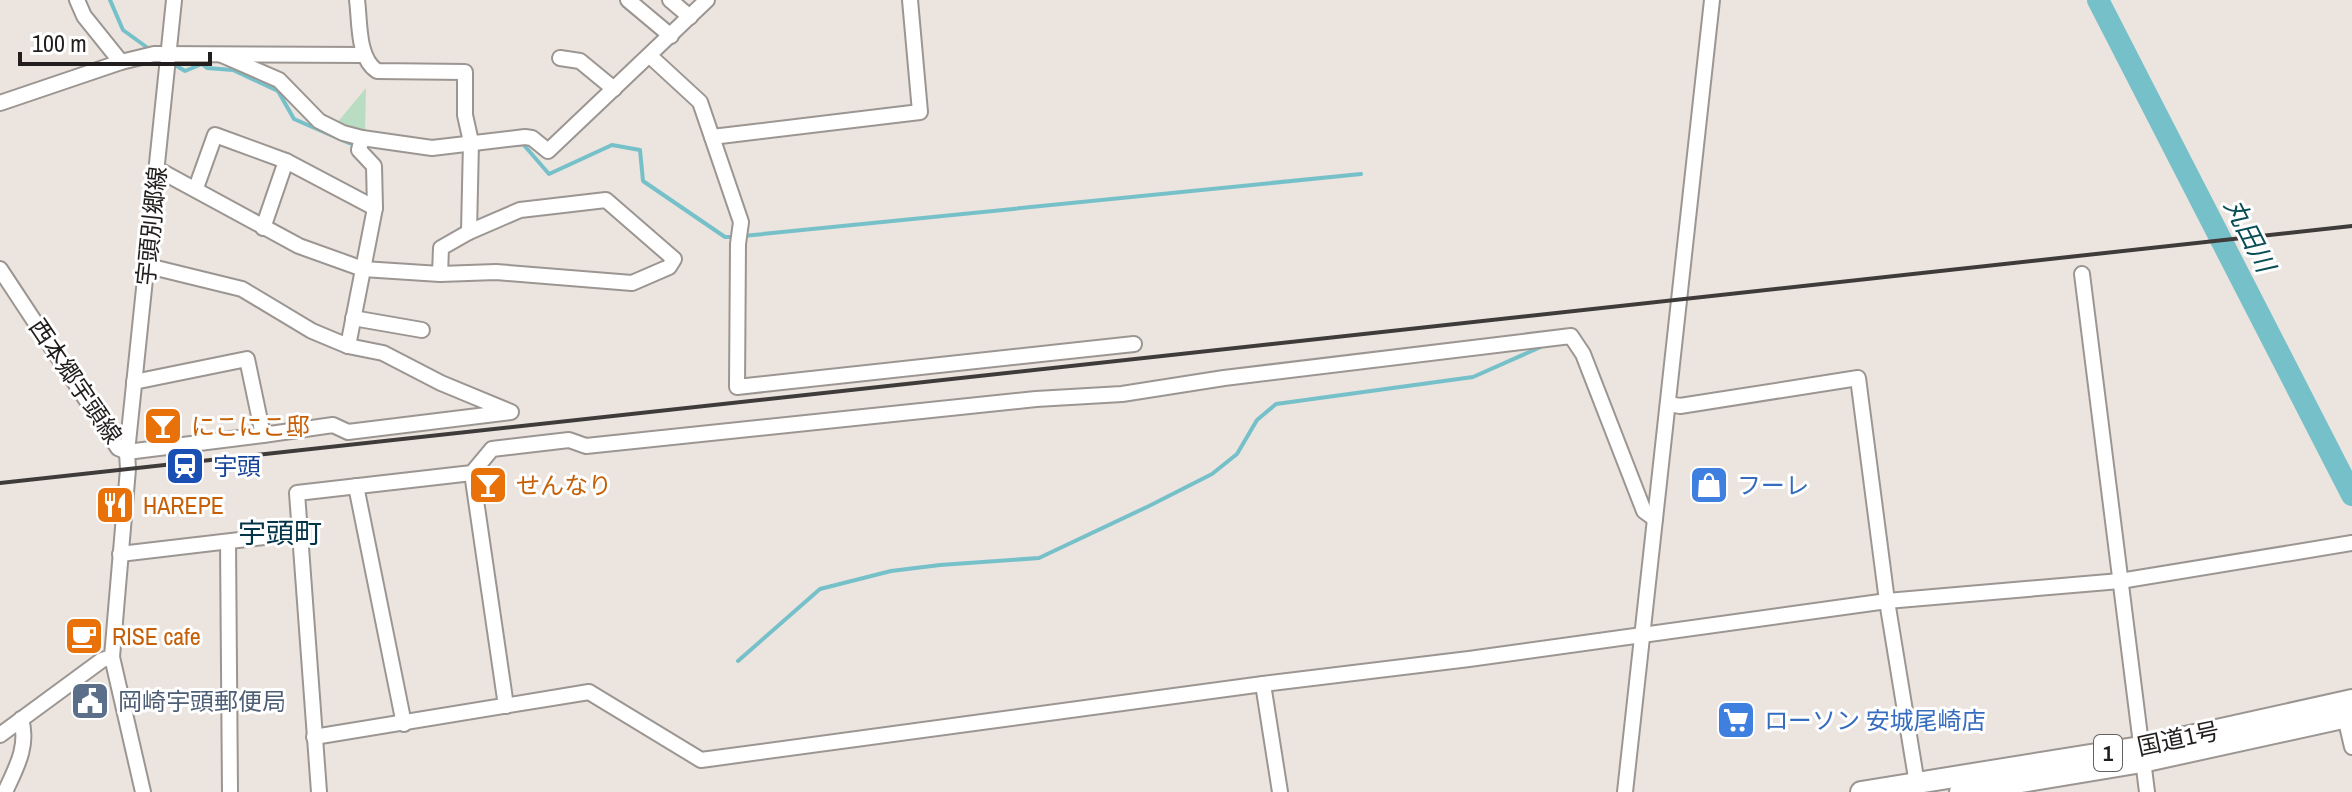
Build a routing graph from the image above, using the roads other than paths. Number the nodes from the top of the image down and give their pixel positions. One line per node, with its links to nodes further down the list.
1 (77, 0): 16 (street)
2 (174, 0): 11 (street, 宇頭別郷線)
3 (357, 0): 13 (street)
4 (628, 0): 10 (street)
5 (670, 0): 9 (street)
6 (707, 0): 9 (street)
7 (910, 0): 19 (street)
8 (1712, 0): 38 (street)
9 (690, 17): 10 (street)
10 (671, 36): 14 (street)
11 (170, 54): 12 (street); 16 (street); 23 (street, 宇頭別郷線)
12 (222, 55): 13 (street); 21 (street)
13 (364, 55): 20 (street)
14 (650, 56): 17 (street); 19 (street)
15 (560, 58): 17 (street)
16 (121, 62): 18 (street)
17 (614, 89): 20 (street)
18 (0, 103)
19 (712, 137): 35 (street)
20 (471, 142): 21 (street); 27 (street)
21 (361, 144): 25 (street)
22 (286, 161): 24 (street); 25 (street); 26 (street)
23 (157, 169): 24 (street); 28 (street, 宇頭別郷線)
24 (196, 188): 26 (street)
25 (375, 208): 30 (street)
26 (263, 228): 30 (street)
27 (469, 232): 31 (street); 31 (street)
28 (148, 266): 36 (street); 37 (street, 宇頭別郷線)
29 (0, 269): 40 (street, 西本郷宇頭線)
30 (363, 269): 31 (street); 33 (street)
31 (440, 274)
32 (2082, 274): 48 (street)
33 (353, 318): 34 (street); 36 (street)
34 (422, 330)
35 (1134, 344)
36 (348, 346): 39 (street)
37 (134, 382): 39 (street); 40 (street, 宇頭別郷線)
38 (1669, 404): 43 (street); 49 (street)
39 (263, 435): 40 (street)
40 (127, 452): 47 (street, 宇頭別郷線)
41 (472, 473): 42 (street); 43 (street); 53 (street)
42 (356, 486): 44 (street); 56 (street)
43 (1655, 519): 50 (street)
44 (299, 533): 45 (street); 58 (street)
45 (228, 542): 47 (street); 64 (street)
46 (2352, 543): 48 (street)
47 (120, 554): 51 (street)
48 (2120, 581): 49 (street); 60 (street)
49 (1887, 601): 50 (street); 61 (street)
50 (1640, 634): 52 (street); 67 (street)
51 (112, 657): 55 (street); 63 (street)
52 (1263, 684): 53 (street); 66 (street)
53 (506, 706): 56 (street)
54 (2350, 711): 59 (street); 60 (highway, 国道1号 / 1)
55 (21, 719): 57 (street); 62 (street)
56 (404, 724): 58 (street)
57 (0, 735)
58 (314, 737): 65 (street)
59 (2352, 747)
60 (2141, 754): 61 (highway, 国道1号 / 1); 69 (highway, 国道1号 / 1); 70 (street)
61 (1917, 784): 68 (highway, 国道1号 / 1)
62 (5, 792)
63 (143, 792)
64 (230, 792)
65 (319, 792)
66 (1280, 792)
67 (1625, 792)
68 (1861, 792)
69 (1960, 792)
70 (2147, 792)

